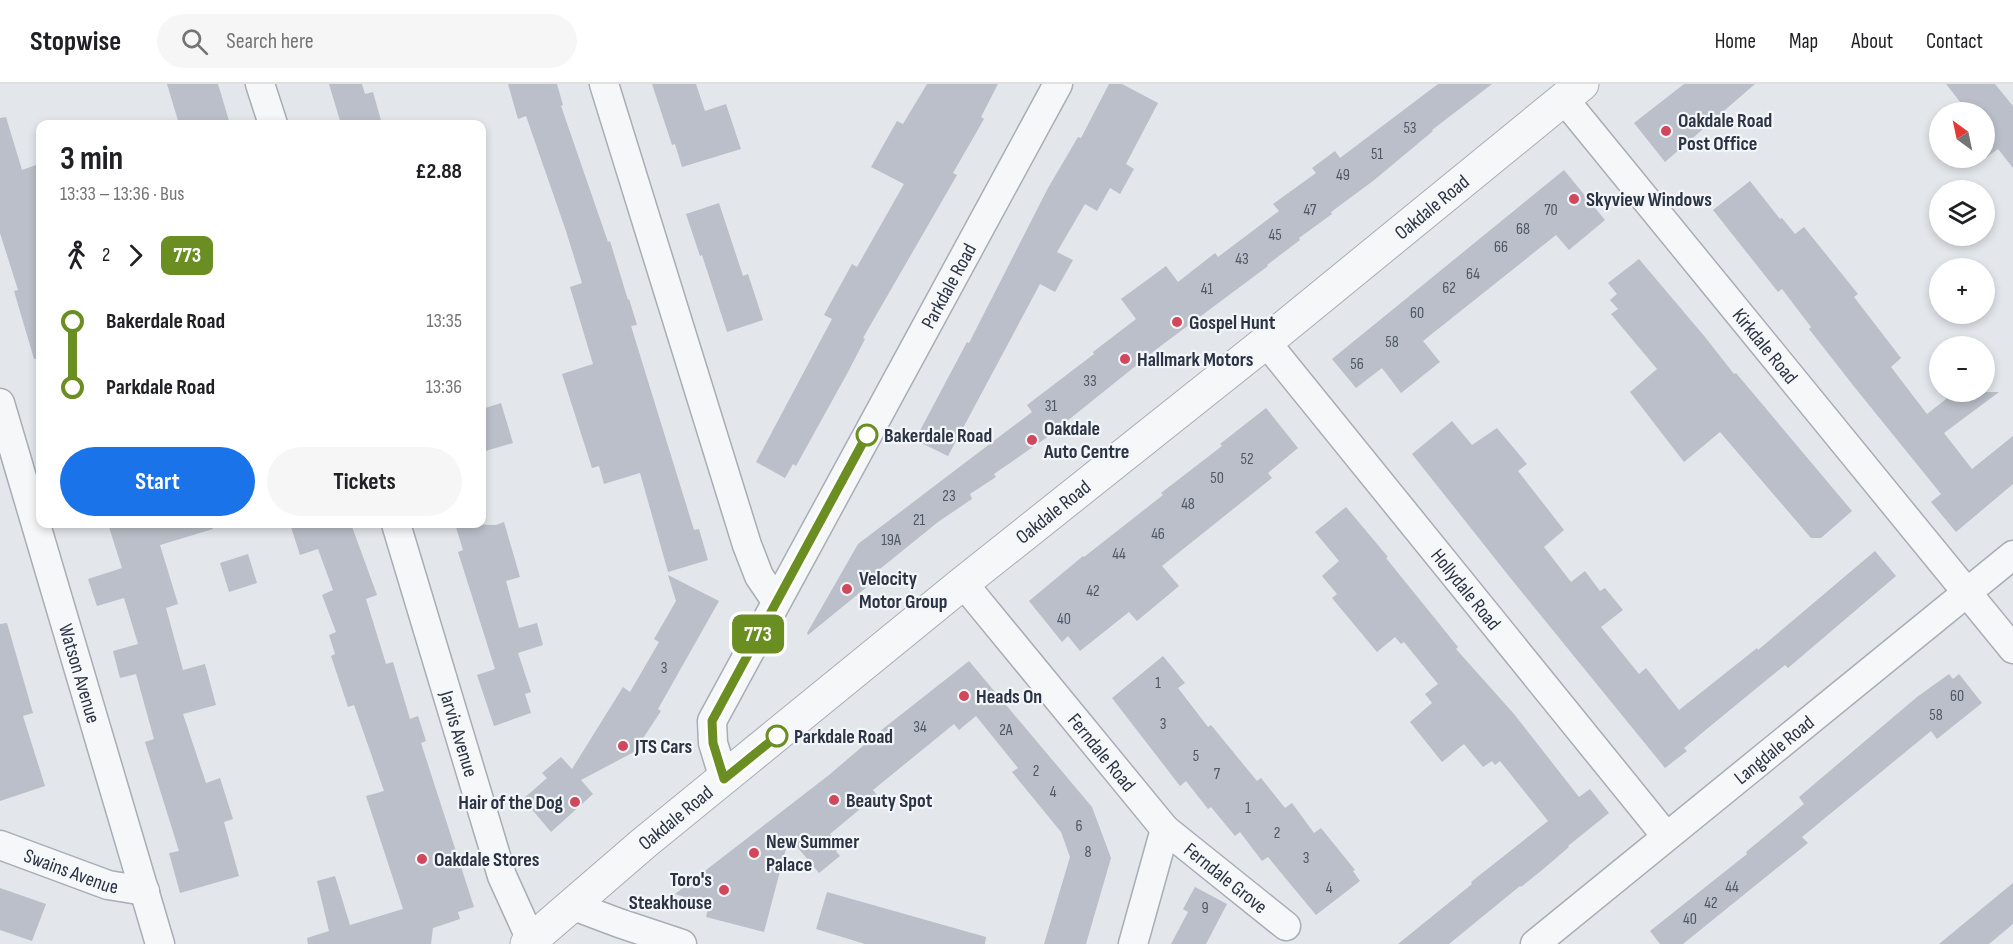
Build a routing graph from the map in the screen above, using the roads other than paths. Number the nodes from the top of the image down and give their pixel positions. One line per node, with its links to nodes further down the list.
1 (260, 84): 5 (street)
2 (604, 84): 14 (street)
3 (1058, 84): 14 (street, Parkdale Road)
4 (1573, 91): 6 (street, Oakdale Road); 13 (street, Kirkdale Road)
5 (272, 120)
6 (1266, 342): 12 (street, Oakdale Road); 18 (street, Hollydale Road)
7 (0, 403): 8 (street, Watson Avenue)
8 (36, 524)
9 (37, 528): 20 (street, Watson Avenue)
10 (397, 528): 23 (street, Jarvis Avenue)
11 (2013, 555): 13 (street, Langdale Road)
12 (963, 583): 16 (street, Oakdale Road); 17 (street, Ferndale Road)
13 (1968, 592): 15 (street, Kirkdale Road); 18 (street, Langdale Road)
14 (776, 601): 16 (street, Parkdale Road)
15 (2013, 649)
16 (724, 779): 21 (street, Oakdale Road)
17 (1165, 829): 22 (street, Ferndale Grove); 26 (street)
18 (1666, 836): 27 (street, Langdale Road)
19 (0, 845): 20 (street, Swains Avenue)
20 (145, 891): 24 (street, Watson Avenue)
21 (571, 904): 23 (street, Oakdale Road); 25 (street)
22 (1286, 926)
23 (529, 942)
24 (160, 944)
25 (682, 944)
26 (1133, 944)
27 (1535, 944)

